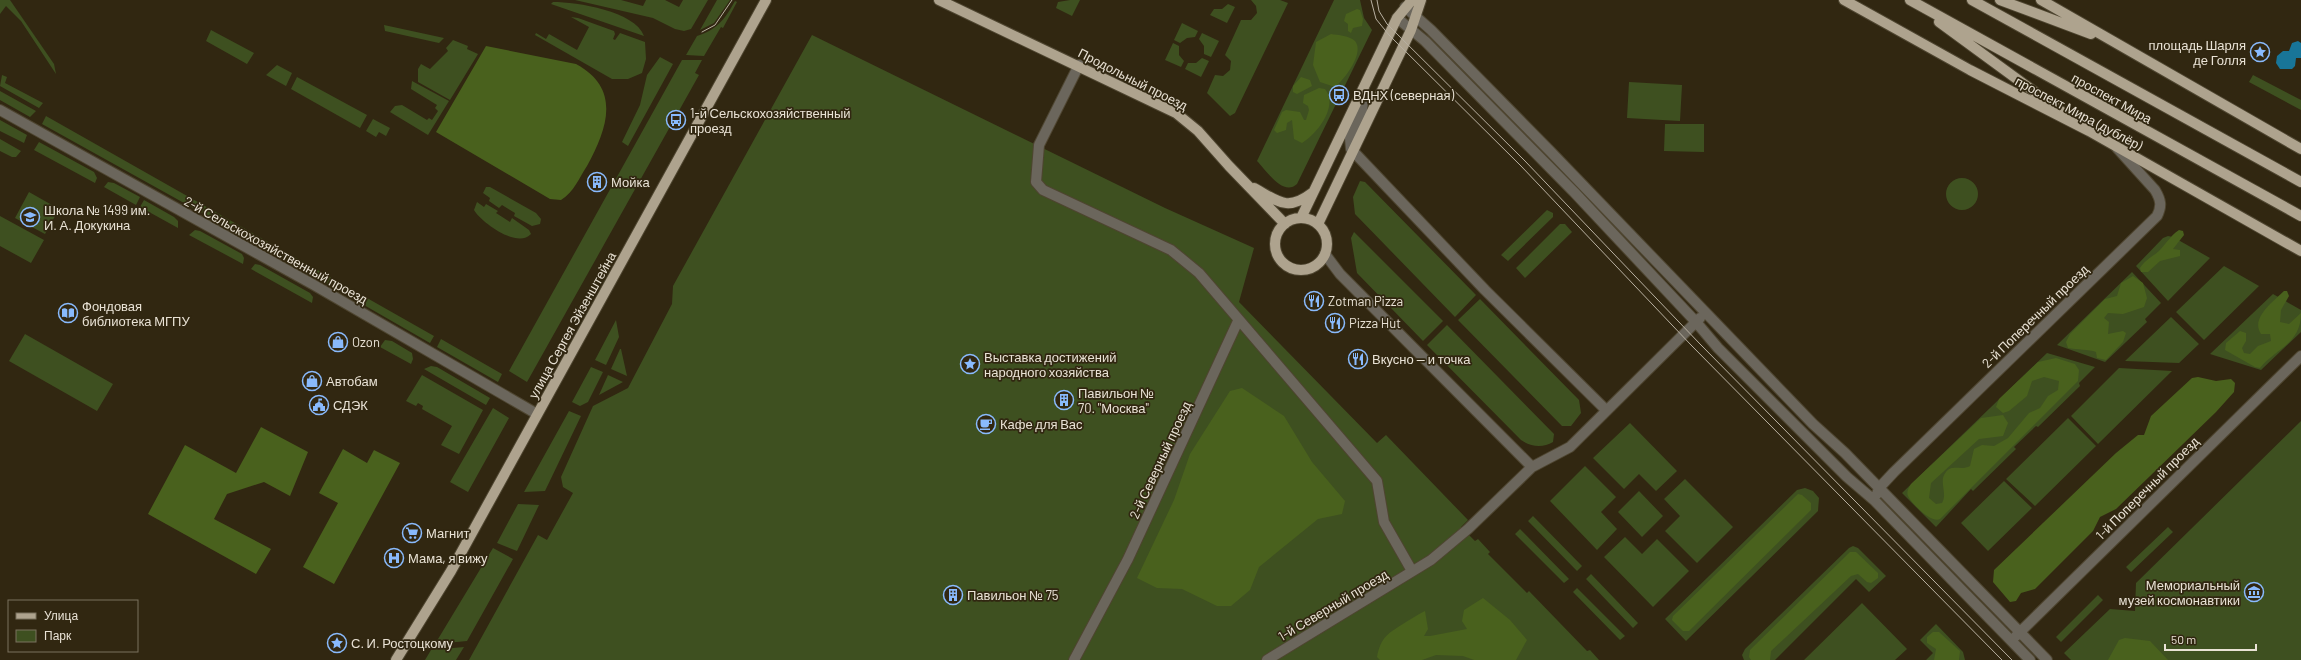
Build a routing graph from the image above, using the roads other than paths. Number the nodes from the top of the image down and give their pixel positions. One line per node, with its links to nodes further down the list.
1 (766, 0): 35 (main road, улица Сергея Эйзенштейна)
2 (939, 0): 14 (main road, Продольный проезд)
3 (1421, 0): 10 (main road)
4 (1844, 0): 17 (main road, проспект Мира (дублёр))
5 (1909, 0): 17 (main road); 24 (main road, проспект Мира)
6 (1972, 0): 22 (main road, проспект Мира)
7 (2000, 0): 13 (main road)
8 (2041, 0): 13 (main road)
9 (1409, 3): 10 (street); 11 (main road)
10 (1416, 16): 12 (main road); 30 (street)
11 (1397, 18): 12 (street); 15 (main road)
12 (1411, 30): 20 (main road); 32 (street)
13 (2120, 44): 19 (main road)
14 (1078, 65): 21 (main road, Продольный проезд); 31 (street)
15 (1366, 84): 20 (street); 23 (main road)
16 (0, 110): 35 (street, 2-й Сельскохозяйственный проезд)
17 (2089, 131): 18 (main road, проспект Мира (дублёр))
18 (2116, 147): 28 (main road, проспект Мира (дублёр)); 37 (street, 2-й Поперечный проезд)
19 (2301, 149)
20 (1353, 151): 27 (main road); 34 (street)
21 (1243, 182): 23 (main road); 26 (main road, Продольный проезд)
22 (2301, 182)
23 (1314, 191): 25 (main road)
24 (2301, 216)
25 (1301, 218): 26 (main road); 27 (main road)
26 (1284, 224): 29 (main road)
27 (1318, 224): 29 (main road)
28 (2301, 251)
29 (1325, 254): 36 (street)
30 (1705, 313): 32 (street, 1-й Северный проезд); 37 (street)
31 (1238, 321): 39 (street); 43 (street, 2-й Северный проезд)
32 (1696, 322): 34 (street, 1-й Северный проезд); 38 (street)
33 (2301, 356): 40 (street, 1-й Поперечный проезд)
34 (1606, 410): 36 (street, 1-й Северный проезд)
35 (537, 414): 42 (main road, улица Сергея Эйзенштейна)
36 (1532, 467): 39 (street, 1-й Северный проезд)
37 (1879, 488): 38 (street, 2-й Поперечный проезд); 40 (street)
38 (1875, 501): 41 (street)
39 (1412, 572): 44 (street, 1-й Северный проезд)
40 (2020, 632): 41 (street, 1-й Поперечный проезд); 46 (street)
41 (2012, 640): 45 (street)
42 (396, 660)
43 (1074, 660)
44 (1267, 660)
45 (2030, 660)
46 (2047, 660)

